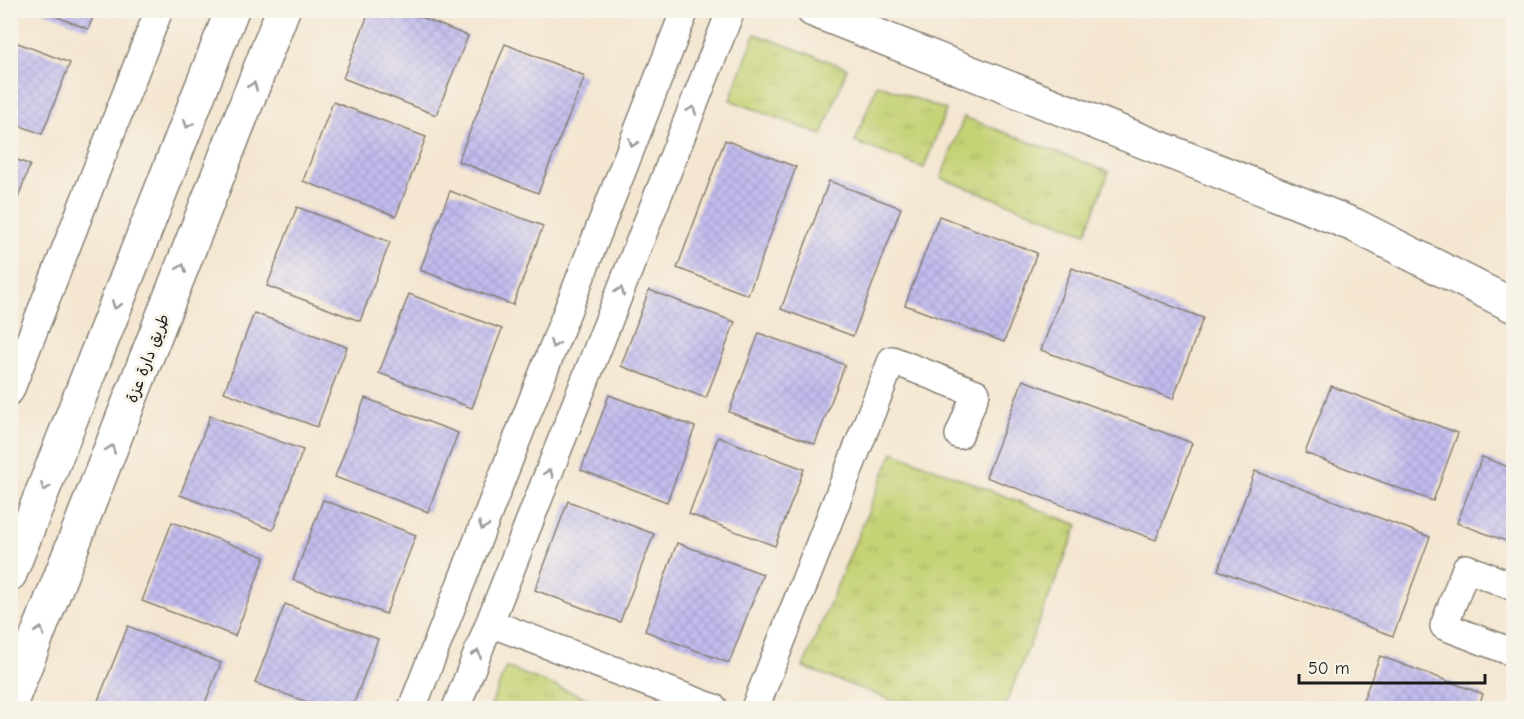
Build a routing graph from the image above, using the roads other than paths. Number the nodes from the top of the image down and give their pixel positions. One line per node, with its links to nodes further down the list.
1 (159, 10): 8 (street)
2 (232, 10): 10 (main road, one-way to 10)
3 (283, 10): 14 (main road, طريق دارة عزة, one-way to 3)
4 (685, 10): 15 (street, one-way to 15)
5 (731, 10): 12 (street, one-way to 5)
6 (813, 10): 7 (main road)
7 (1514, 306)
8 (10, 391)
9 (959, 435): 18 (street)
10 (10, 574)
11 (1514, 587): 13 (street)
12 (490, 623): 16 (street, one-way to 12); 17 (street)
13 (1514, 653)
14 (10, 705)
15 (412, 708)
16 (456, 708)
17 (714, 708)
18 (755, 708)

